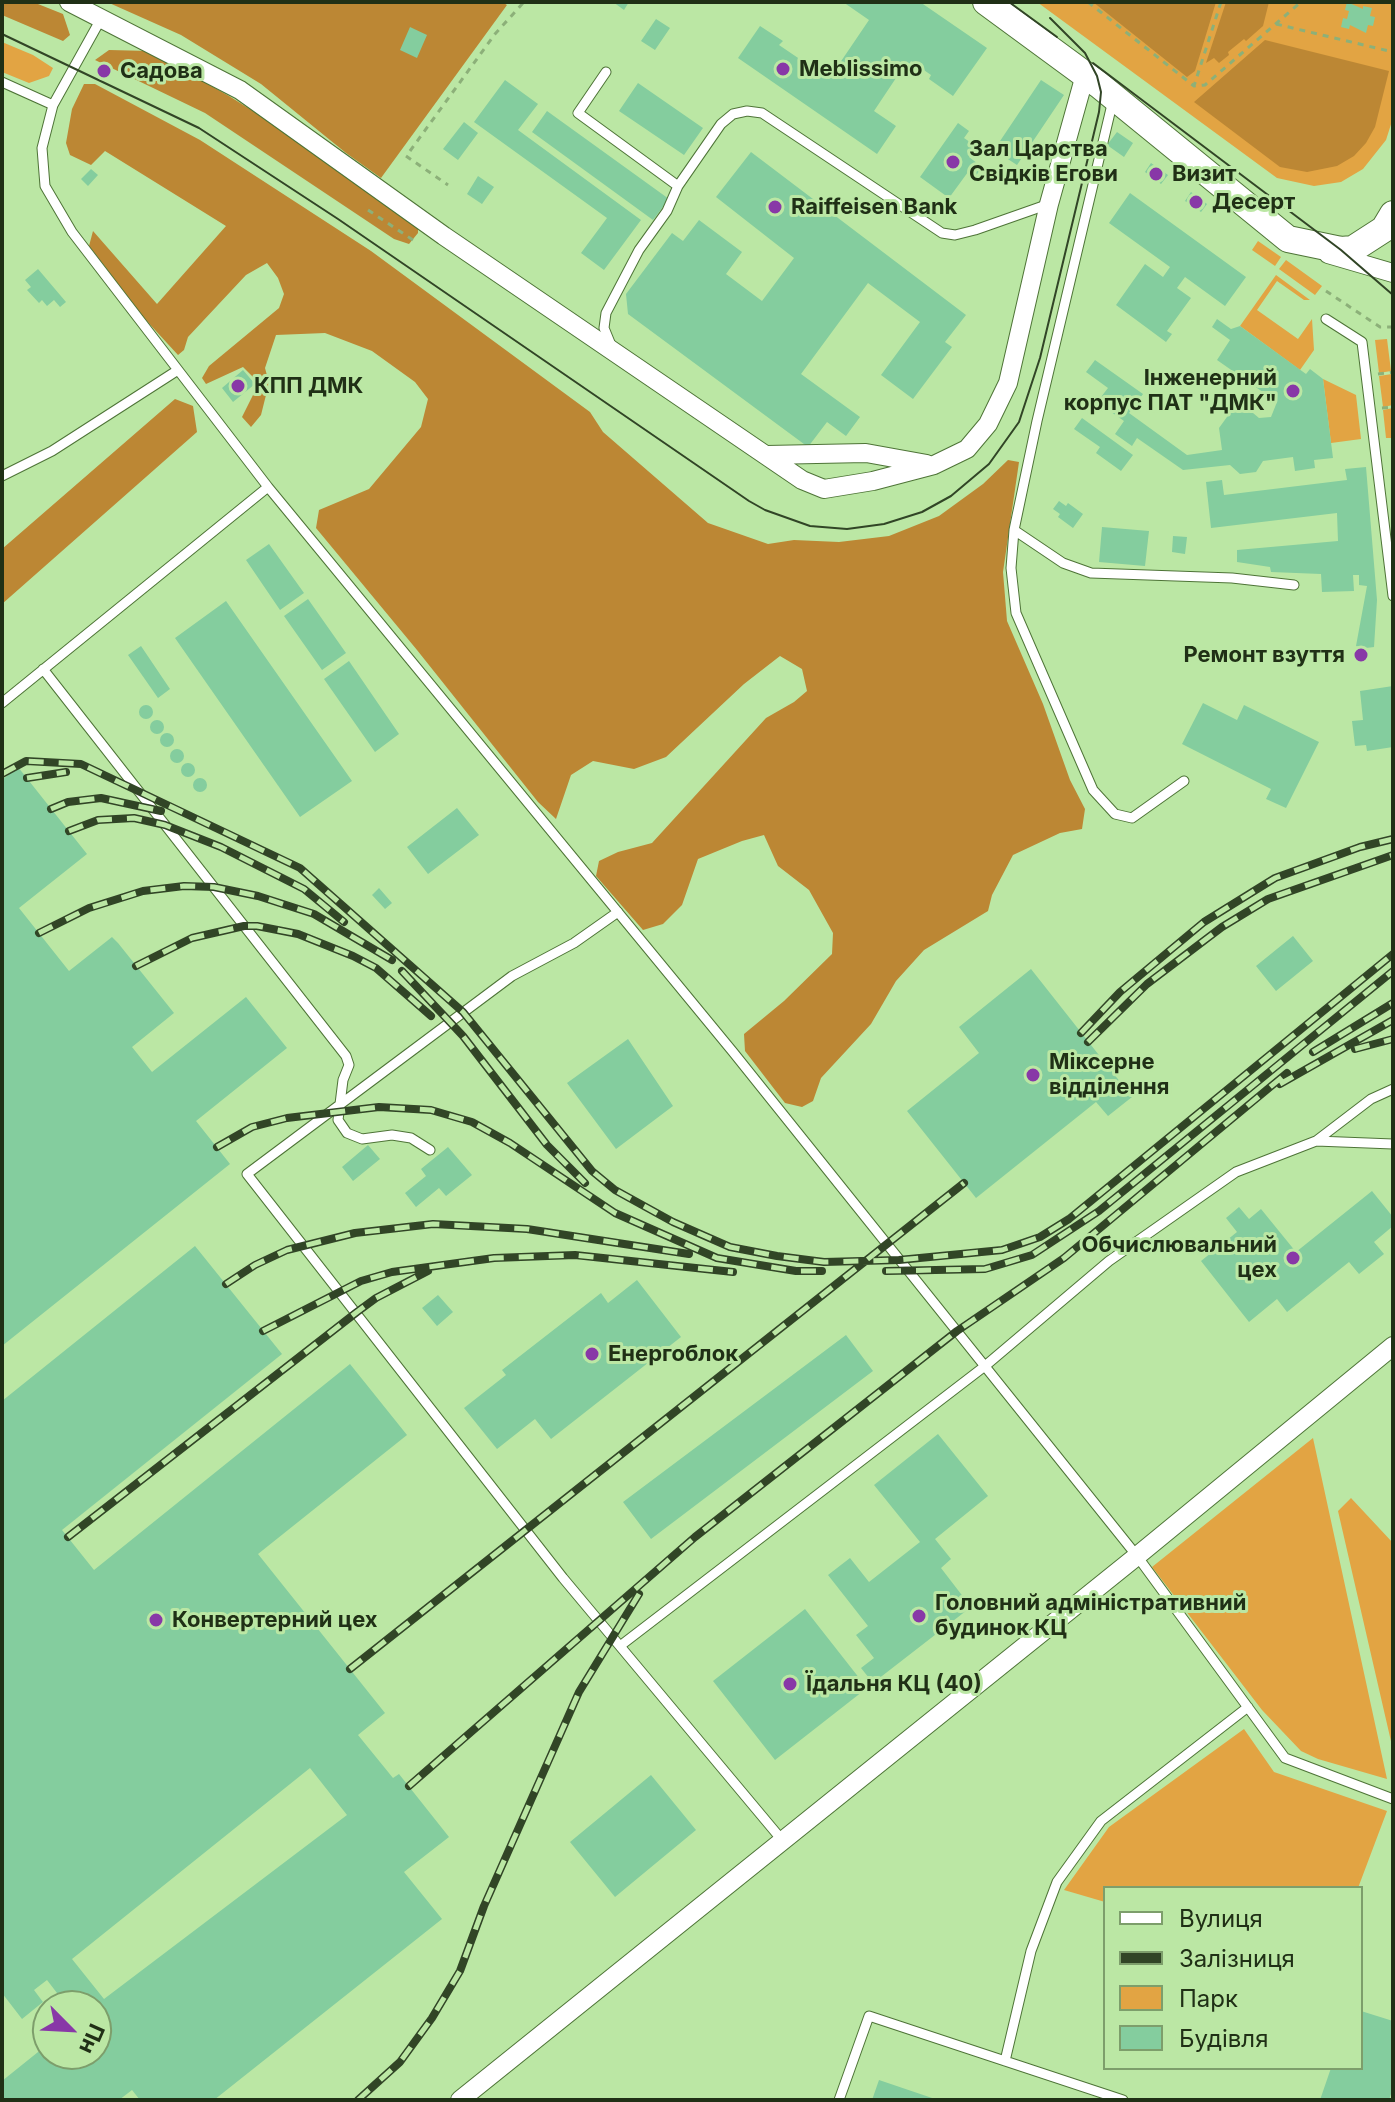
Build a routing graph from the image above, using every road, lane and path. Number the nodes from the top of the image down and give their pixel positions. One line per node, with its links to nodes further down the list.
1 (69, 2): 7 (street)
2 (524, 2): 16 (path)
3 (986, 2): 11 (main road)
4 (1088, 2): 13 (path)
5 (1221, 2): 13 (path)
6 (1301, 2): 8 (path)
7 (102, 17): 15 (lane); 29 (street)
8 (1276, 24): 9 (path); 13 (path)
9 (1393, 52)
10 (606, 72): 19 (lane)
11 (1085, 75): 14 (main road); 20 (street)
12 (2, 82): 15 (lane)
13 (1194, 86)
14 (1113, 97): 23 (main road); 35 (lane)
15 (53, 105): 30 (lane)
16 (410, 151)
17 (406, 156): 18 (path)
18 (448, 185)
19 (678, 186): 20 (lane); 29 (lane)
20 (1049, 204): 32 (street)
21 (368, 210): 24 (path)
22 (1393, 214): 23 (main road)
23 (1288, 239): 25 (street)
24 (413, 240)
25 (1393, 273)
26 (1326, 291): 28 (path)
27 (1326, 319): 37 (lane)
28 (1393, 327)
29 (613, 351): 31 (street)
30 (178, 370): 33 (lane); 34 (lane)
31 (767, 455): 32 (street); 32 (street)
32 (934, 465)
33 (2, 476)
34 (268, 487): 38 (lane); 41 (lane)
35 (1014, 530): 36 (lane); 40 (lane)
36 (1294, 585)
37 (1393, 596)
38 (43, 669): 39 (lane); 43 (lane)
39 (2, 703)
40 (1184, 781)
41 (618, 912): 43 (lane); 48 (lane)
42 (1393, 1089): 44 (lane)
43 (340, 1104): 46 (lane); 50 (lane)
44 (1316, 1141): 45 (lane); 48 (lane)
45 (1393, 1144)
46 (430, 1150)
47 (1393, 1346): 49 (street)
48 (985, 1366): 49 (lane); 50 (lane)
49 (1137, 1556): 51 (lane); 53 (street)
50 (620, 1646): 53 (lane)
51 (1248, 1707): 52 (lane); 54 (lane)
52 (1393, 1799)
53 (782, 1840): 55 (street)
54 (1005, 2061): 56 (lane); 57 (lane)
55 (460, 2100)
56 (839, 2100)
57 (1123, 2100)

